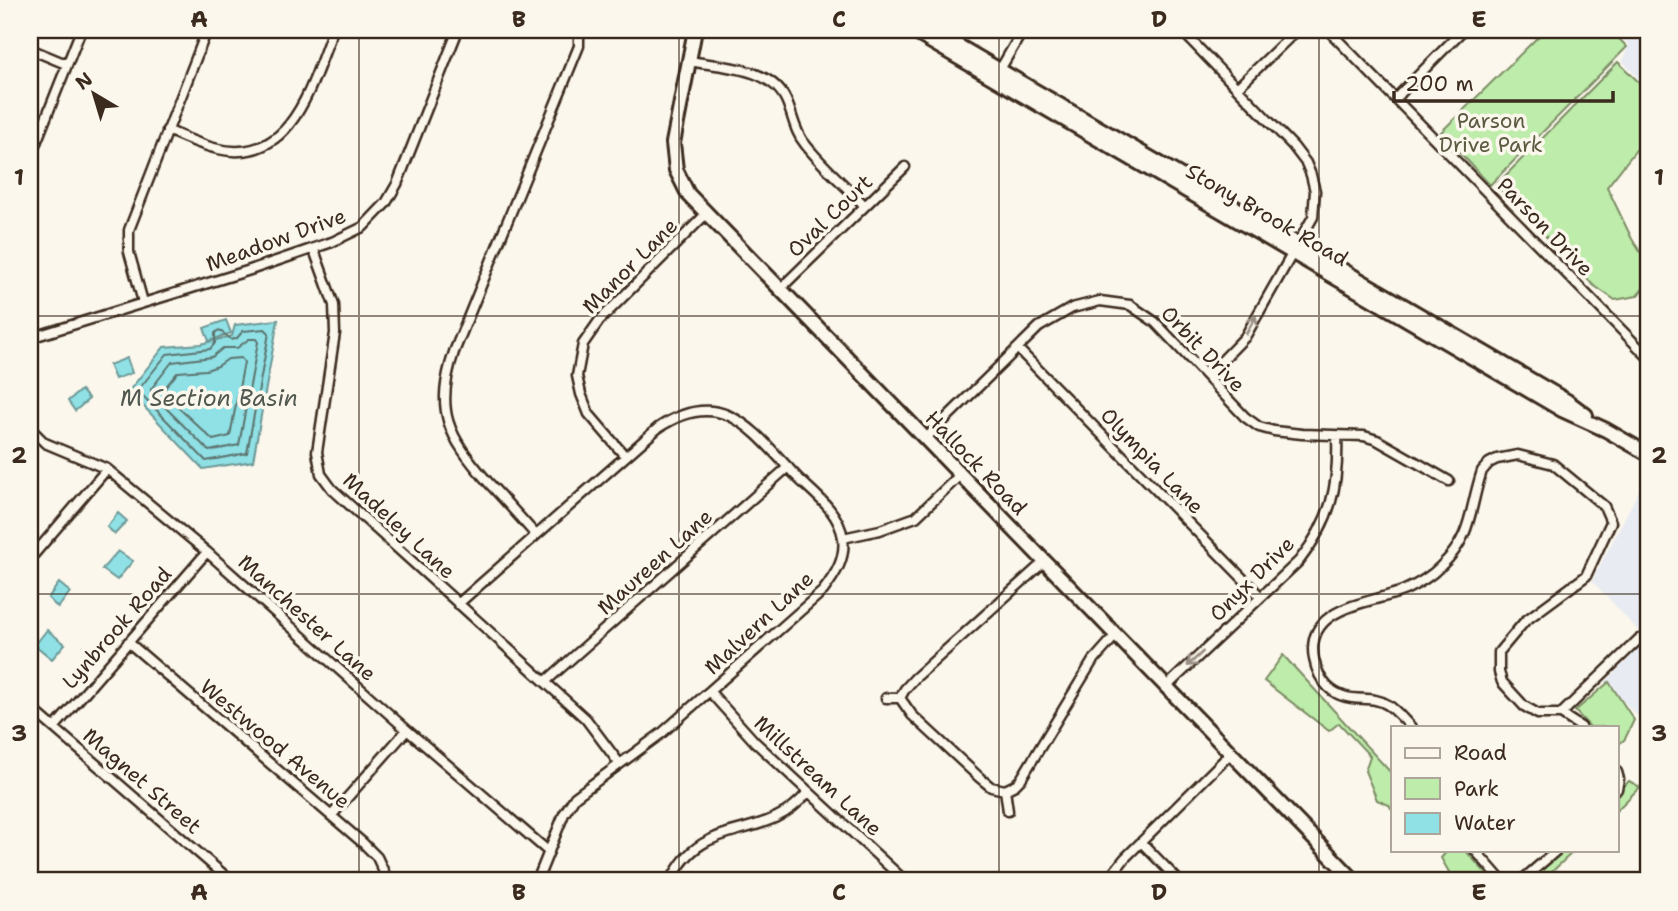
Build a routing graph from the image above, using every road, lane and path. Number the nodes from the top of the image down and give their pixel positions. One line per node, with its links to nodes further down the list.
1 (81, 30): 16 (street)
2 (207, 30): 20 (street)
3 (333, 30): 20 (street)
4 (458, 30): 26 (street, Meadow Drive)
5 (579, 30): 42 (street)
6 (695, 30): 15 (street, Hallock Road)
7 (911, 30): 17 (street, Stony Brook Road)
8 (931, 30): 17 (street, Stony Brook Road)
9 (1023, 30): 17 (street)
10 (1181, 30): 18 (street)
11 (1297, 30): 18 (street)
12 (1328, 30): 19 (street, Parson Drive)
13 (1463, 30): 19 (street)
14 (30, 49): 16 (street)
15 (689, 61): 23 (street); 24 (street, Hallock Road)
16 (66, 64): 21 (street)
17 (997, 74): 25 (street, Stony Brook Road)
18 (1238, 88): 25 (street)
19 (1396, 98): 31 (street, Parson Drive)
20 (167, 130): 28 (street)
21 (30, 158)
22 (905, 167): 23 (street, Oval Court)
23 (865, 206): 27 (street, Oval Court)
24 (706, 214): 27 (street, Hallock Road); 37 (street, Manor Lane)
25 (1296, 249): 32 (street, one-way to 25); 36 (street, Stony Brook Road)
26 (314, 250): 28 (street, Meadow Drive); 48 (street, Madeley Lane)
27 (780, 289): 35 (street, Hallock Road)
28 (143, 302): 29 (street, Meadow Drive)
29 (30, 338)
30 (1018, 349): 32 (street, Orbit Drive); 35 (street, Orbit Drive); 47 (street, Olympia Lane)
31 (1648, 357)
32 (1207, 376): 34 (street, Orbit Drive)
33 (30, 428): 39 (street, Manchester Lane)
34 (1337, 436): 41 (street, Orbit Drive); 47 (street, Onyx Drive)
35 (925, 439): 40 (street, Hallock Road)
36 (1648, 454)
37 (625, 456): 38 (street); 42 (street)
38 (788, 467): 43 (street); 52 (street, Maureen Lane)
39 (107, 469): 44 (street, Manchester Lane); 45 (street)
40 (960, 475): 43 (street); 46 (street, Hallock Road)
41 (1449, 481)
42 (535, 534): 48 (street)
43 (843, 538): 54 (street, Malvern Lane)
44 (207, 552): 51 (street, Lynbrook Road); 62 (street, Manchester Lane)
45 (30, 559)
46 (1045, 561): 49 (street, Hallock Road); 56 (street)
47 (1261, 597): 53 (street, Onyx Drive, one-way to 53)
48 (458, 604): 52 (street, Madeley Lane)
49 (1116, 635): 53 (street, Hallock Road); 65 (street)
50 (1639, 639): 58 (street)
51 (128, 642): 61 (street, Lynbrook Road); 68 (street, Westwood Avenue)
52 (545, 682): 64 (street, Madeley Lane)
53 (1166, 687): 63 (street, Hallock Road)
54 (710, 692): 64 (street, Malvern Lane); 66 (street, Millstream Lane)
55 (886, 698): 56 (street)
56 (901, 698): 65 (street)
57 (30, 707): 61 (street, Magnet Street)
58 (1561, 714): 59 (street); 60 (street)
59 (1410, 726)
60 (1579, 726)
61 (54, 728): 73 (street, Magnet Street)
62 (407, 730): 68 (street); 70 (street, Manchester Lane)
63 (1230, 754): 69 (street); 80 (street, Hallock Road)
64 (619, 763): 70 (street, Malvern Lane)
65 (1005, 790): 67 (street)
66 (808, 792): 76 (street); 77 (street, Millstream Lane)
67 (1008, 811)
68 (332, 815): 74 (street, Westwood Avenue)
69 (1142, 843): 78 (street); 79 (street)
70 (549, 852): 75 (street, Malvern Lane)
71 (1477, 852): 81 (street)
72 (1555, 852): 82 (street)
73 (230, 881)
74 (388, 881)
75 (537, 881)
76 (671, 881)
77 (905, 881)
78 (1107, 881)
79 (1179, 881)
80 (1354, 881)
81 (1502, 881)
82 (1521, 881)

